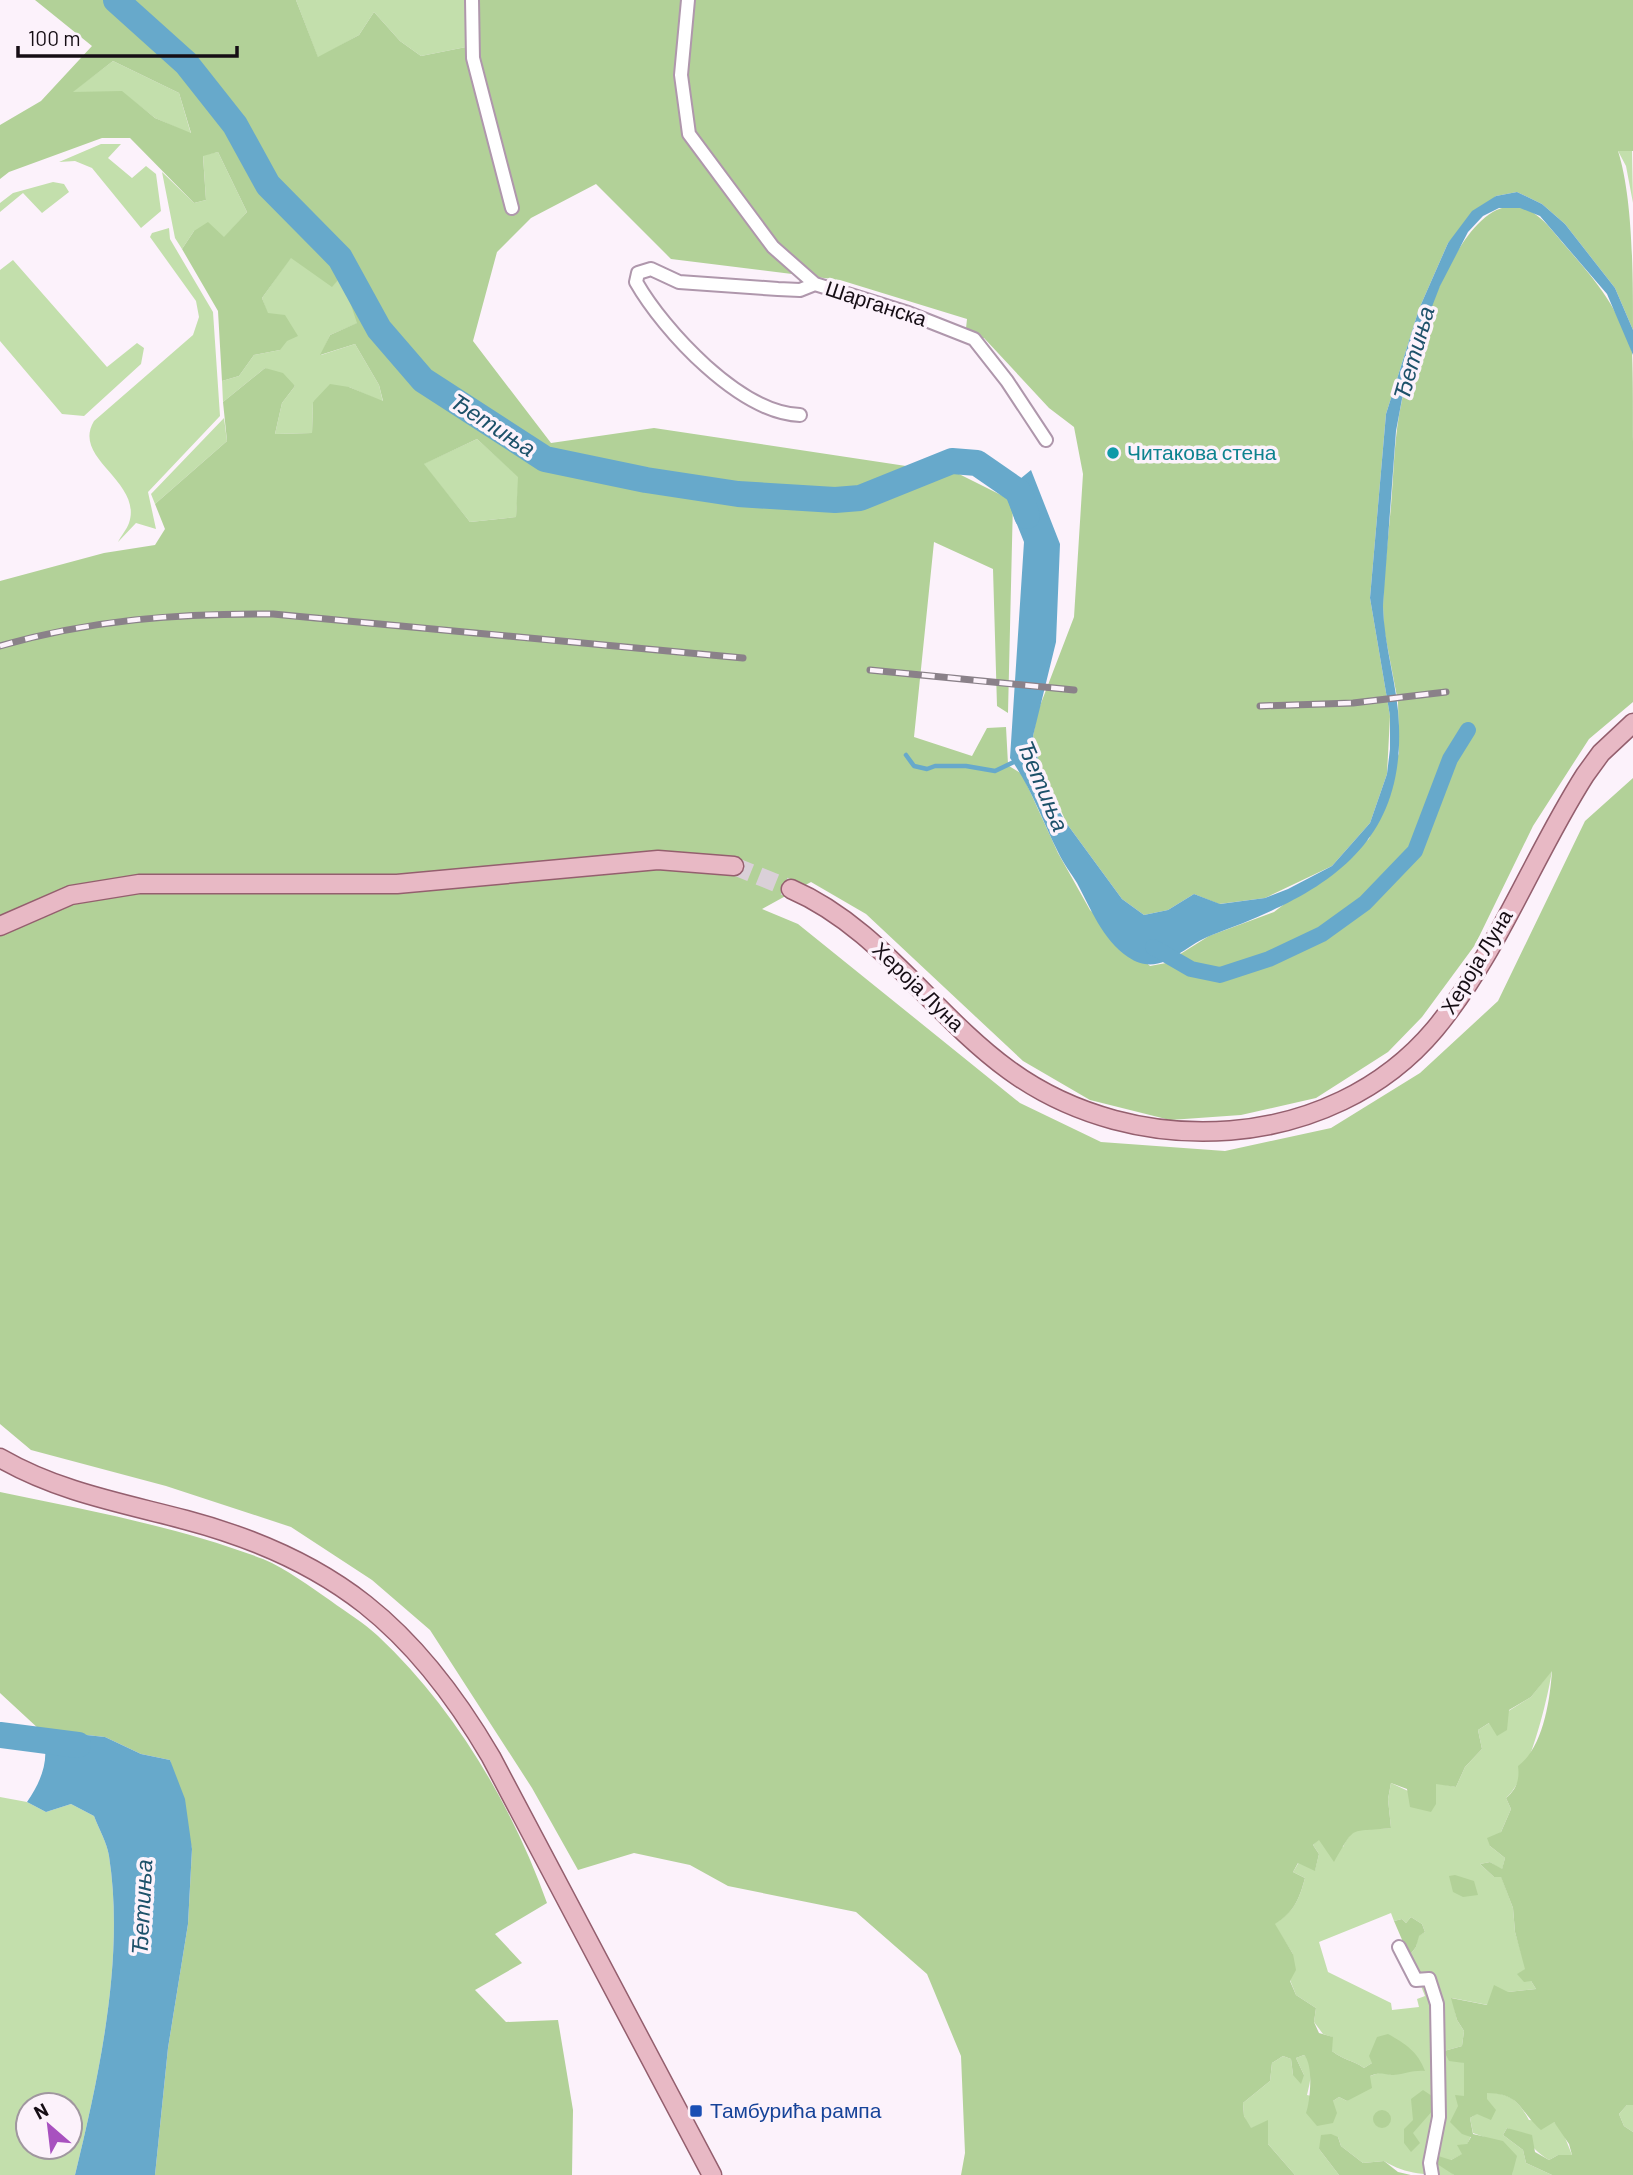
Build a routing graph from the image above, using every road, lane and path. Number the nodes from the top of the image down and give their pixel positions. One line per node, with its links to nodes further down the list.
1 (472, 0): 3 (street)
2 (688, 0): 4 (street, Шарганска)
3 (512, 208)
4 (815, 284): 5 (street); 6 (street, Шарганска)
5 (800, 415)
6 (1046, 440)
7 (1633, 723): 9 (main road, Хероја Луна)
8 (734, 866): 10 (main road)
9 (791, 889)
10 (0, 926)
11 (0, 1458): 13 (main road)
12 (1399, 1947): 14 (street)
13 (712, 2175)
14 (1432, 2175)

